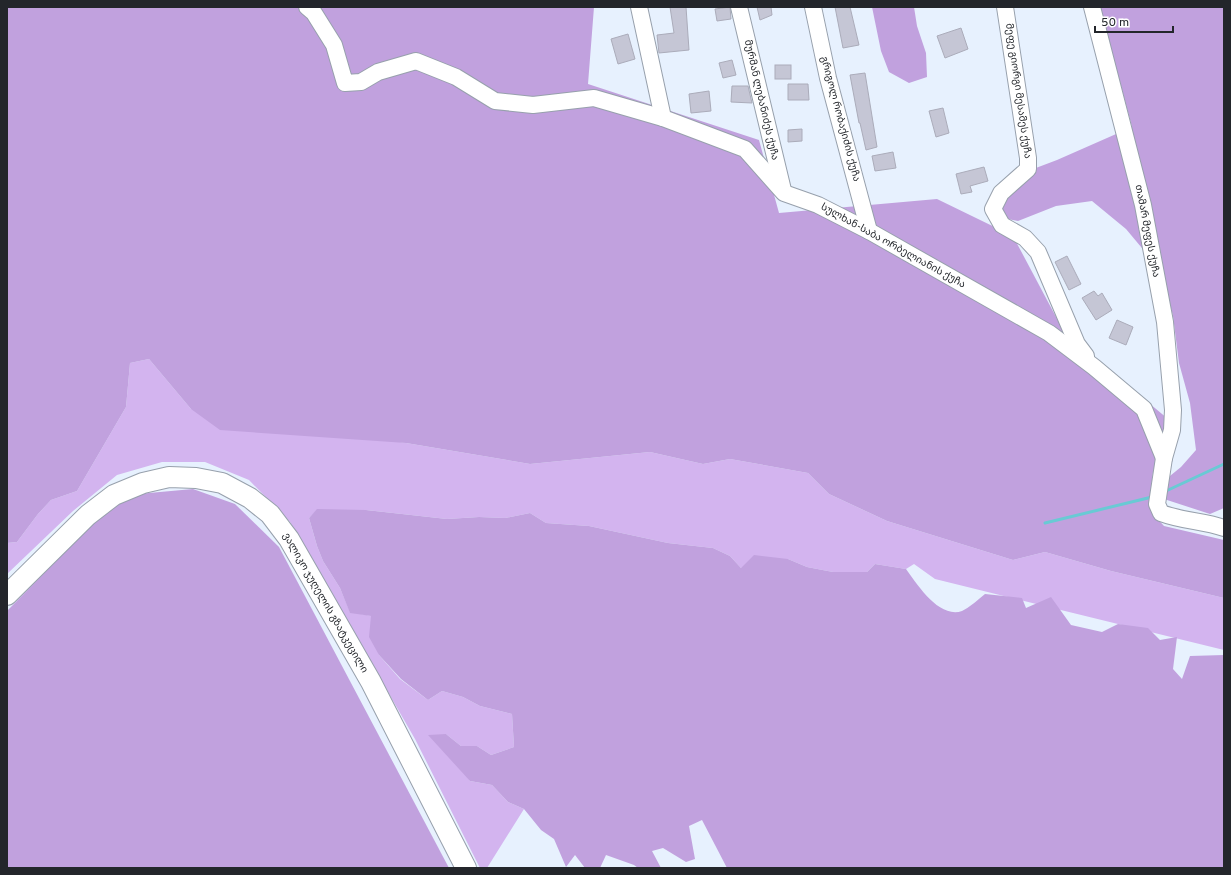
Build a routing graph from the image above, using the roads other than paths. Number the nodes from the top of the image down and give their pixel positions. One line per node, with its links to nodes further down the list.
1 (307, 7): 7 (street, სულხან-საბა ორბელიანის ქუჩა)
2 (639, 7): 7 (street)
3 (739, 7): 8 (street, მურმან ლებანიძეს ქუჩა)
4 (813, 7): 9 (street, გრიგოლ რობაქიძის ქუჩა)
5 (1005, 7): 10 (street, მეფე გიორგი მესამეს ქუჩა)
6 (1092, 7): 11 (street, თამარ მეფეს ქუჩა)
7 (663, 118): 8 (street, სულხან-საბა ორბელიანის ქუჩა)
8 (784, 193): 9 (street, სულხან-საბა ორბელიანის ქუჩა)
9 (869, 231): 10 (street, სულხან-საბა ორბელიანის ქუჩა)
10 (1094, 367): 11 (street, სულხან-საბა ორბელიანის ქუჩა)
11 (1164, 458): 12 (street, თამარ მეფეს ქუჩა)
12 (1224, 528)
13 (7, 595): 14 (main road, ვალიკო ჯუღელის გზატკეცილი)
14 (466, 868)

